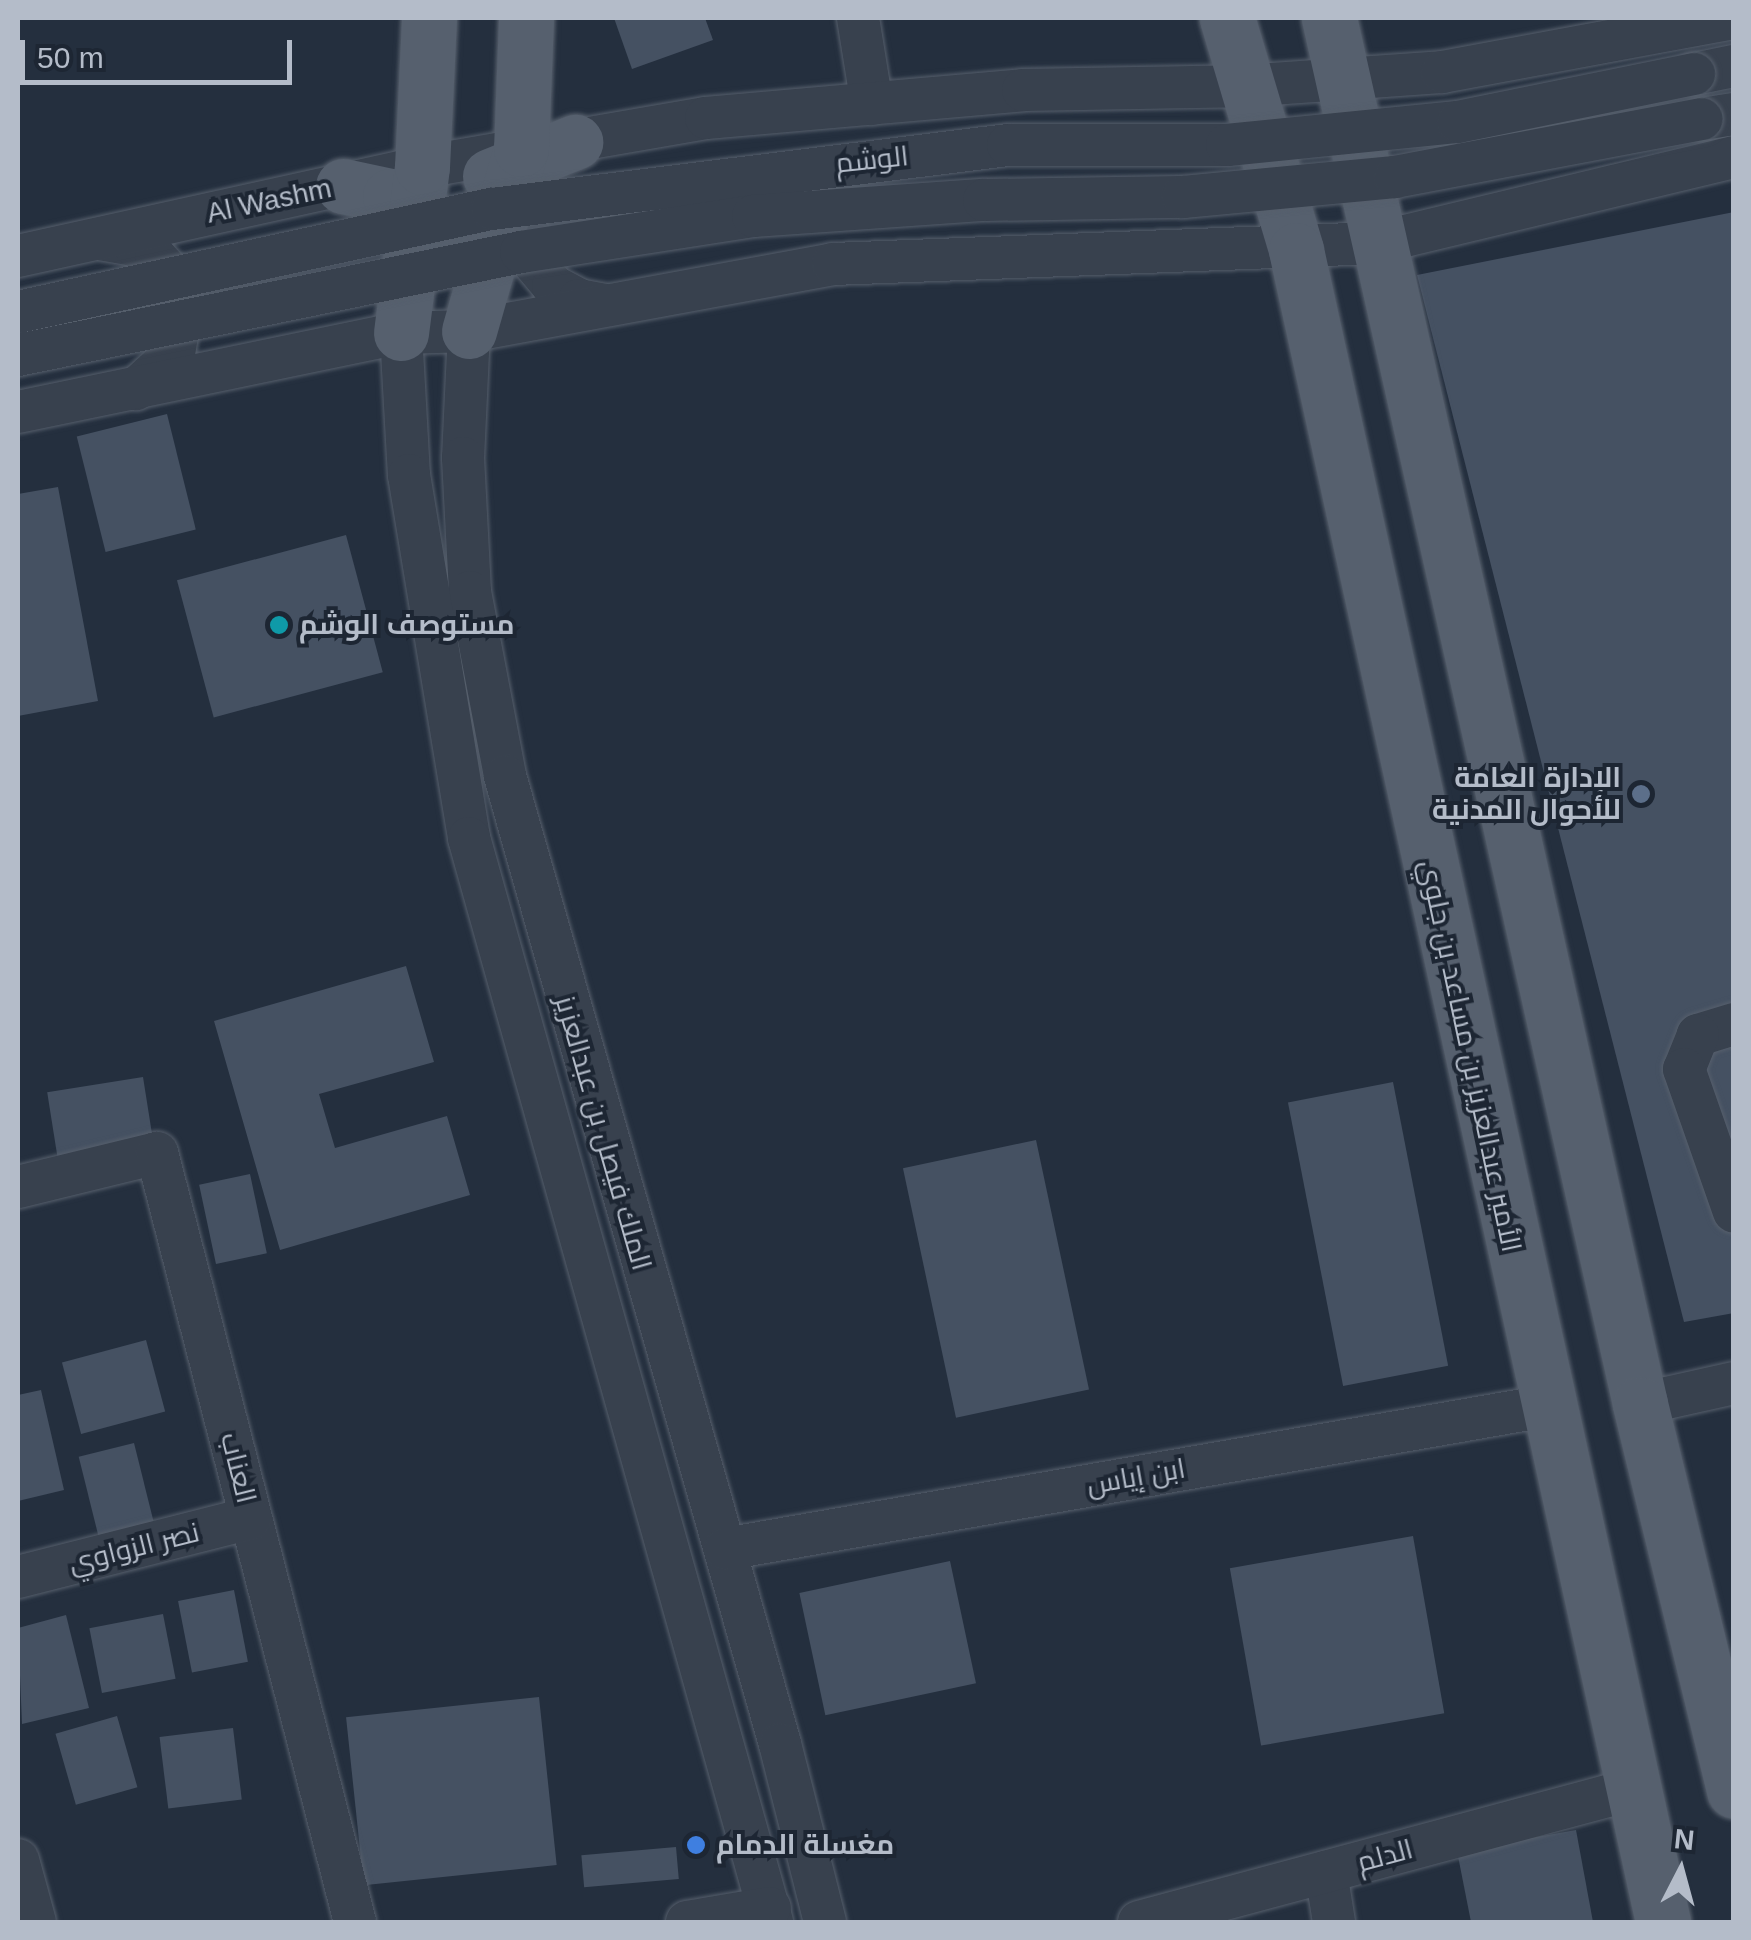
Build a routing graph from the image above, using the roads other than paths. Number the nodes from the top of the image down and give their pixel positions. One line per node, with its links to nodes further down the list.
1 (429, 18): 16 (main road)
2 (526, 18): 13 (main road)
3 (858, 18): 10 (street)
4 (1228, 18): 9 (main road, الأمير عبدالعزيز بن مساعد بن جلوي)
5 (1329, 18): 8 (main road)
6 (1726, 19): 8 (street, الوشم)
7 (1714, 70): 22 (street, الوشم, bridge)
8 (1345, 81): 9 (street, الوشم); 18 (main road)
9 (1244, 86): 10 (street, الوشم); 19 (main road, الأمير عبدالعزيز بن مساعد بن جلوي)
10 (872, 104): 12 (street, الوشم)
11 (1718, 116): 25 (street, الوشم, bridge)
12 (575, 142): 13 (main road); 21 (street)
13 (519, 155): 16 (main road); 23 (main road)
14 (1734, 157): 18 (street)
15 (342, 186): 16 (main road); 17 (street, Al Washm)
16 (426, 202): 23 (main road); 24 (main road)
17 (82, 241): 20 (street, Al Washm); 26 (street)
18 (1376, 243): 19 (street); 33 (main road)
19 (1296, 250): 21 (street); 34 (main road, الأمير عبدالعزيز بن مساعد بن جلوي)
20 (18, 256)
21 (608, 305): 23 (street)
22 (18, 312)
23 (469, 331): 24 (street); 36 (street, الملك فيصل بن عبدالعزيز)
24 (402, 333): 26 (street); 42 (street, الملك فيصل بن عبدالعزيز)
25 (18, 355)
26 (111, 396): 27 (street)
27 (18, 412)
28 (1734, 1024): 29 (street)
29 (1719, 1133): 31 (street)
30 (18, 1187): 35 (street, العناب)
31 (1734, 1212)
32 (1734, 1383): 33 (street)
33 (1640, 1404): 39 (main road)
34 (1546, 1406): 36 (street, ابن إياس); 38 (main road, الأمير عبدالعزيز بن مساعد بن جلوي)
35 (251, 1518): 37 (street, نصر الزواوي); 44 (street, العناب)
36 (725, 1549): 46 (street, الملك فيصل بن عبدالعزيز)
37 (18, 1577)
38 (1632, 1789): 41 (street, الدلم); 49 (main road, الأمير عبدالعزيز بن مساعد بن جلوي)
39 (1734, 1791)
40 (18, 1860): 43 (street)
41 (1326, 1872): 47 (street, الدلم); 48 (street)
42 (771, 1915): 45 (street)
43 (35, 1922)
44 (354, 1922)
45 (687, 1922)
46 (824, 1922)
47 (1138, 1922)
48 (1334, 1922)
49 (1662, 1922)

